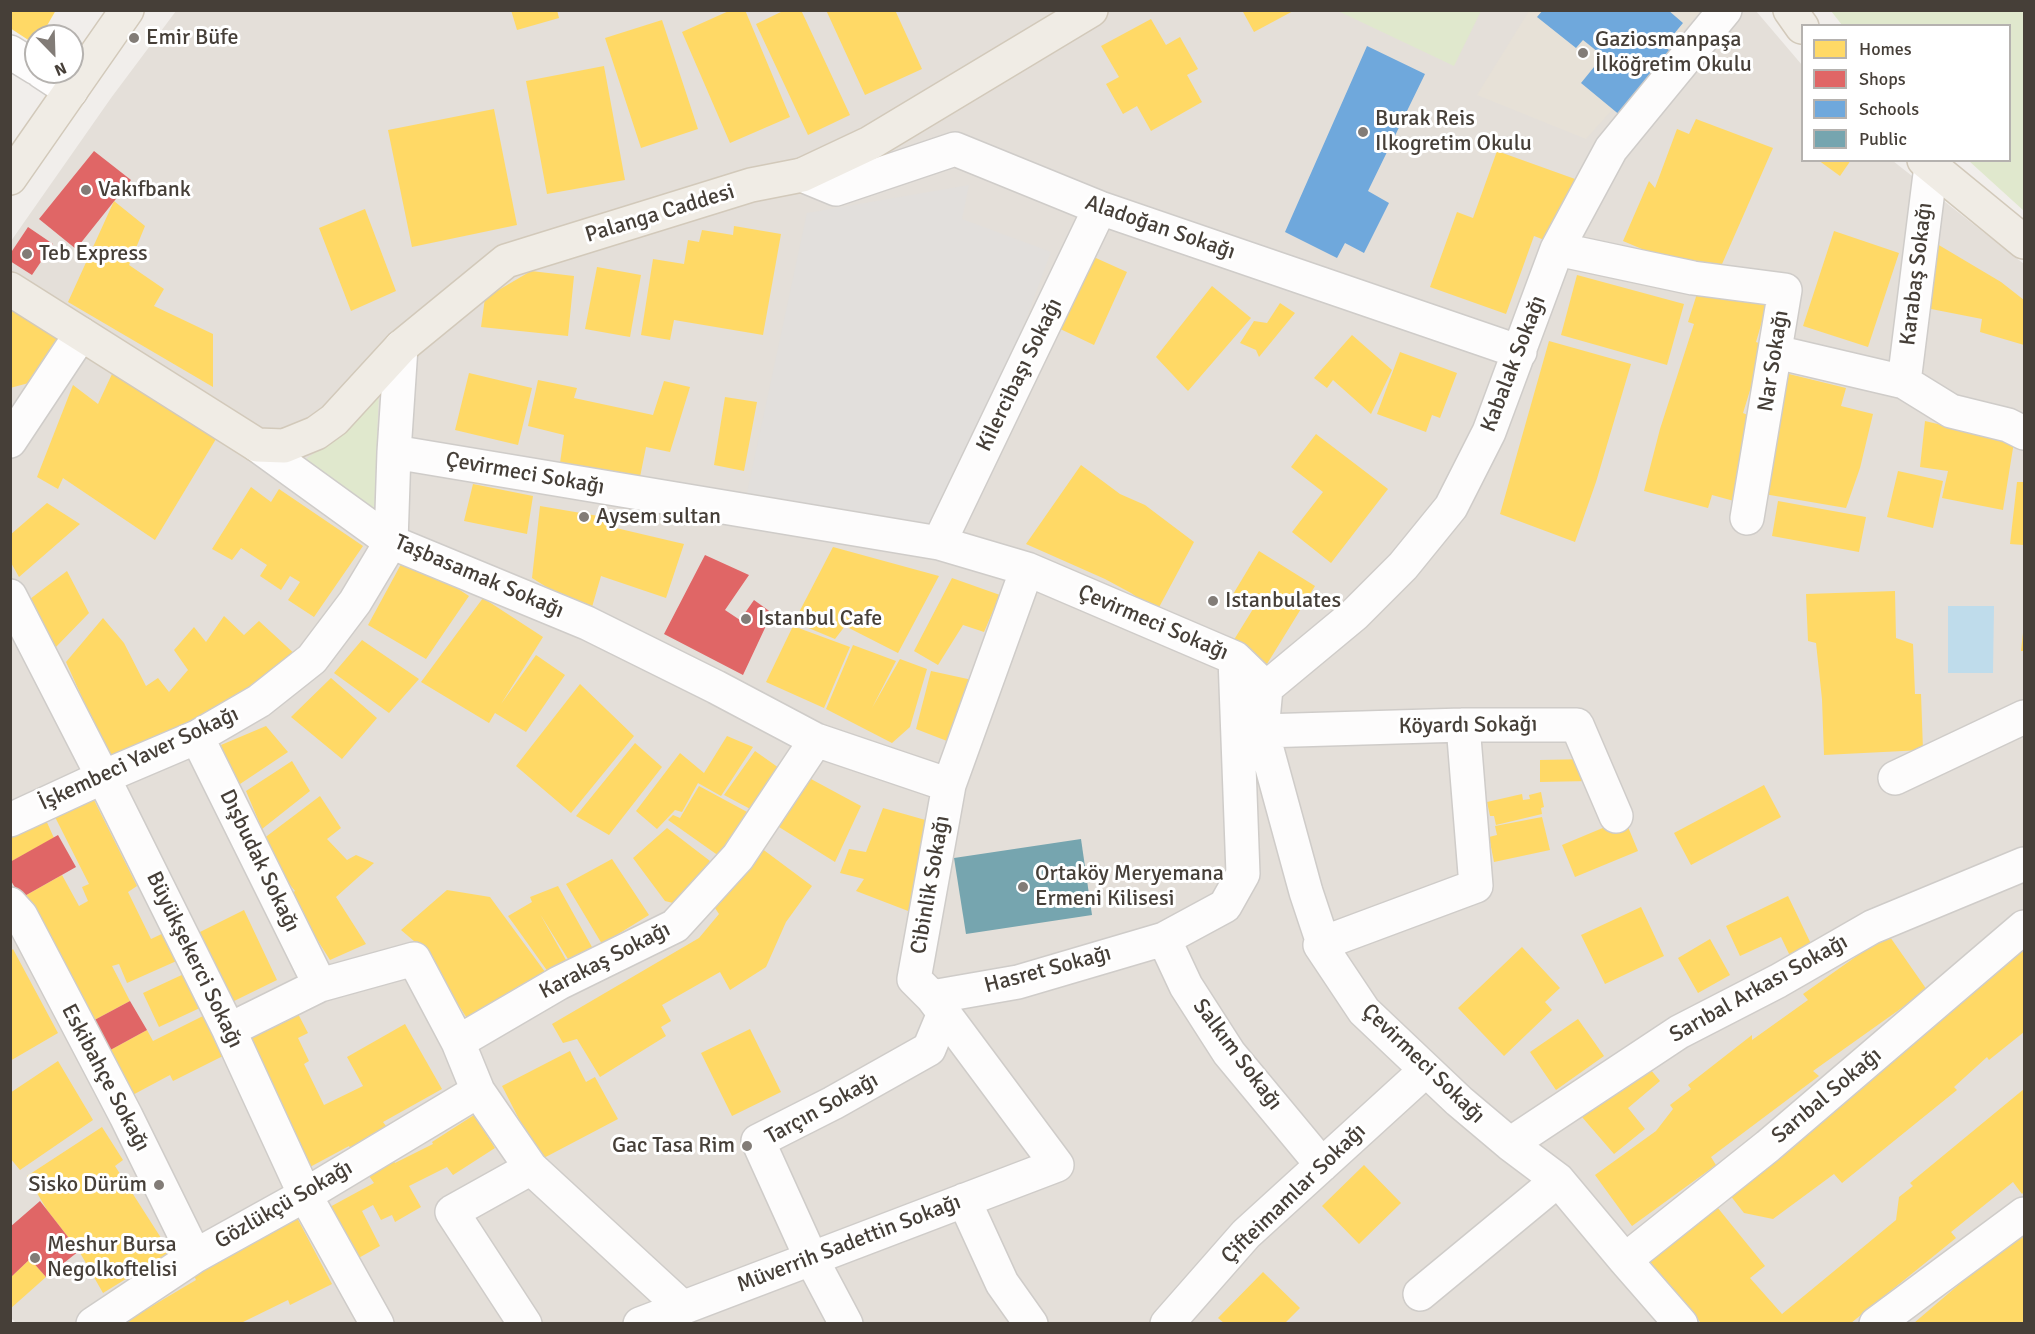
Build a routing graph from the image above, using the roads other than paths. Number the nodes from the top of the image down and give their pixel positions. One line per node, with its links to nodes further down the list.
1 (127, 10): 9 (main road)
2 (1091, 10): 11 (main road, Palanga Caddesi)
3 (1725, 10): 15 (street, Kabalak Sokağı)
4 (1790, 10): 5 (main road)
5 (1801, 24)
6 (10, 52): 7 (street)
7 (24, 61)
8 (60, 84): 9 (street)
9 (71, 91): 12 (main road)
10 (1927, 163): 14 (main road); 21 (street, Karabaş Sokağı)
11 (802, 175): 13 (street, Aladoğan Sokağı); 18 (main road, Palanga Caddesi)
12 (10, 178)
13 (1100, 208): 19 (street, Aladoğan Sokağı); 28 (street, Kilercibaşı Sokağı)
14 (2025, 242)
15 (1557, 249): 19 (street, Kabalak Sokağı); 20 (street, Nar Sokağı)
16 (10, 289): 17 (main road, Taşbasamak Sokağı)
17 (81, 334): 23 (street); 24 (main road, Taşbasamak Sokağı)
18 (401, 347): 24 (main road, Palanga Caddesi); 25 (street, İşkembeci Yaver Sokağı)
19 (1520, 352): 32 (street, Kabalak Sokağı)
20 (1776, 352): 21 (street); 26 (street, Nar Sokağı)
21 (1904, 382): 22 (street)
22 (2025, 433)
23 (10, 441)
24 (257, 445): 27 (street, Taşbasamak Sokağı)
25 (394, 452): 27 (street, İşkembeci Yaver Sokağı); 28 (street, Çevirmeci Sokağı)
26 (1748, 518)
27 (391, 542): 36 (street, İşkembeci Yaver Sokağı); 37 (street, Taşbasamak Sokağı)
28 (939, 543): 29 (street, Çevirmeci Sokağı)
29 (1027, 569): 31 (street, Çevirmeci Sokağı); 40 (street, Cibinlik Sokağı)
30 (14, 612): 38 (street, Büyükşekerci Sokağı)
31 (1235, 658): 32 (street, Çevirmeci Sokağı); 46 (street, Hasret Sokağı)
32 (1266, 688): 35 (street, Çevirmeci Sokağı)
33 (2025, 717): 39 (street)
34 (1463, 725): 35 (street, Köyardı Sokağı); 41 (street, Köyardı Sokağı); 47 (street)
35 (1262, 731): 47 (street, Çevirmeci Sokağı)
36 (198, 737): 38 (street, İşkembeci Yaver Sokağı); 48 (street, Dışbudak Sokağı)
37 (816, 740): 40 (street, Taşbasamak Sokağı); 51 (street, Karakaş Sokağı)
38 (104, 777): 42 (street, İşkembeci Yaver Sokağı); 50 (street, Büyükşekerci Sokağı)
39 (1895, 778)
40 (949, 785): 49 (street, Cibinlik Sokağı)
41 (1616, 816)
42 (10, 820)
43 (2025, 864): 54 (street, Sarıbal Arkası Sokağı)
44 (14, 916): 62 (street, Eskibahçe Sokağı)
45 (2025, 927): 64 (street, Sarıbal Sokağı)
46 (1164, 939): 49 (street, Hasret Sokağı); 56 (street, Salkım Sokağı)
47 (1323, 943): 52 (street, Çevirmeci Sokağı)
48 (320, 984): 50 (street); 51 (street)
49 (938, 1005): 55 (street, Cibinlik Sokağı); 63 (street, Tarçın Sokağı)
50 (229, 1030): 59 (street, Büyükşekerci Sokağı)
51 (458, 1042): 53 (street)
52 (1426, 1070): 54 (street, Çevirmeci Sokağı); 56 (street, Çifteimamlar Sokağı)
53 (478, 1091): 57 (street); 59 (street, Gözlükçü Sokağı)
54 (1510, 1144): 58 (street, Çevirmeci Sokağı)
55 (1057, 1165): 60 (street, Müverrih Sadettin Sokağı)
56 (1322, 1165): 73 (street, Çifteimamlar Sokağı)
57 (531, 1168): 66 (street); 69 (street)
58 (1558, 1180): 64 (street, Çevirmeci Sokağı); 65 (street)
59 (305, 1195): 62 (street, Gözlükçü Sokağı); 68 (street, Büyükşekerci Sokağı)
60 (964, 1200): 63 (street, Müverrih Sadettin Sokağı); 72 (street)
61 (2025, 1214): 75 (street)
62 (195, 1256): 67 (street, Gözlükçü Sokağı)
63 (811, 1258): 66 (street, Müverrih Sadettin Sokağı); 71 (street)
64 (1625, 1260): 74 (street, Çevirmeci Sokağı)
65 (1420, 1294)
66 (682, 1307): 70 (street, Müverrih Sadettin Sokağı)
67 (93, 1323)
68 (377, 1323)
69 (525, 1323)
70 (640, 1323)
71 (846, 1323)
72 (1031, 1323)
73 (1167, 1323)
74 (1681, 1323)
75 (1876, 1323)

